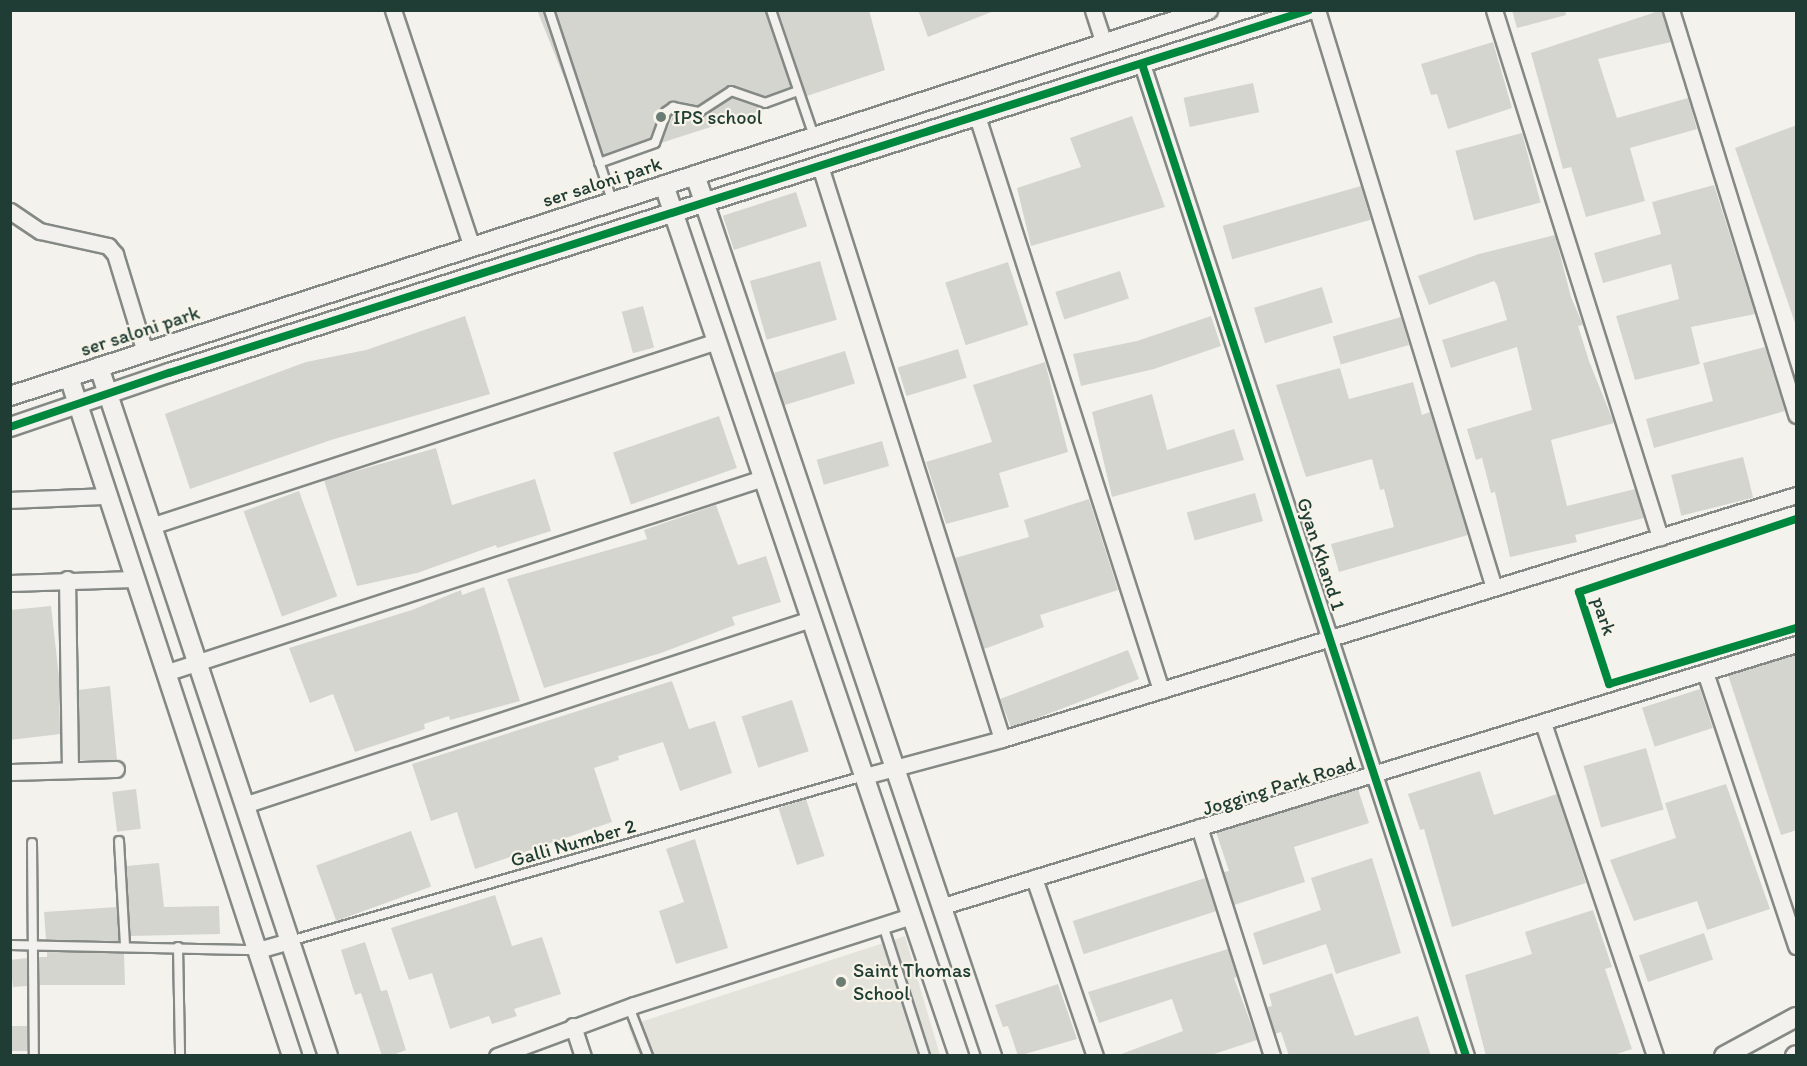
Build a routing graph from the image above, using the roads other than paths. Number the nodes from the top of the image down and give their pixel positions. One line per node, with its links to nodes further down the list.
1 (393, 10): 23 (street)
2 (549, 10): 15 (lane)
3 (771, 10): 12 (lane)
4 (1093, 10): 10 (street)
5 (1208, 10): 10 (street, ser saloni park)
6 (1309, 10): 11 (street)
7 (1317, 10): 42 (street)
8 (1494, 10): 38 (street)
9 (1671, 10): 31 (street)
10 (1104, 44): 14 (street, ser saloni park)
11 (1142, 64): 13 (street); 44 (street, Gyan Khand 1)
12 (798, 91): 14 (lane); 15 (lane)
13 (977, 116): 16 (street); 49 (street)
14 (814, 137): 17 (street, ser saloni park)
15 (599, 163): 19 (lane)
16 (820, 166): 20 (street); 51 (street)
17 (695, 175): 18 (street, ser saloni park); 20 (street)
18 (664, 185): 19 (street, ser saloni park); 22 (street)
19 (612, 202): 23 (street, ser saloni park)
20 (704, 203): 22 (street); 53 (street)
21 (10, 211): 25 (street)
22 (674, 213): 24 (street); 28 (street)
23 (472, 247): 25 (street, ser saloni park)
24 (717, 341): 33 (street); 37 (street)
25 (145, 352): 26 (street, ser saloni park)
26 (99, 367): 27 (street, ser saloni park); 28 (street)
27 (69, 377): 29 (street, ser saloni park); 30 (street)
28 (108, 394): 30 (street); 37 (street)
29 (10, 396)
30 (77, 404): 32 (street); 35 (street)
31 (1797, 415)
32 (10, 427)
33 (763, 478): 43 (street); 46 (street)
34 (1797, 495): 38 (street)
35 (107, 496): 36 (street); 40 (street)
36 (10, 500)
37 (151, 526): 46 (street)
38 (1660, 537): 42 (street)
39 (67, 579): 40 (street); 41 (street); 54 (street)
40 (134, 579): 48 (street)
41 (10, 583)
42 (1494, 588): 44 (street)
43 (811, 620): 57 (street); 58 (street)
44 (1331, 638): 49 (street); 56 (street, Gyan Khand 1)
45 (1797, 644): 47 (street, Jogging Park Road)
46 (197, 663): 48 (street); 58 (street)
47 (1705, 672): 50 (street, Jogging Park Road); 70 (street)
48 (165, 673): 72 (street)
49 (1161, 690): 51 (street)
50 (1543, 723): 56 (street, Jogging Park Road); 89 (street)
51 (1002, 739): 53 (street)
52 (116, 769): 54 (street)
53 (897, 769): 57 (street); 63 (street)
54 (70, 770): 55 (street)
55 (10, 772)
56 (1375, 773): 59 (street, Jogging Park Road); 88 (street, Gyan Khand 1)
57 (865, 776): 64 (street); 66 (lane, Galli Number 2)
58 (244, 805): 66 (street)
59 (1199, 827): 62 (street, Jogging Park Road); 87 (street)
60 (118, 841): 69 (lane)
61 (32, 843): 67 (lane)
62 (1034, 878): 63 (street, Jogging Park Road); 86 (street)
63 (943, 906): 85 (street)
64 (911, 916): 65 (street); 84 (street)
65 (883, 925): 73 (street); 83 (lane)
66 (289, 941): 72 (street); 79 (street)
67 (33, 944): 68 (lane); 69 (lane); 76 (lane)
68 (10, 945)
69 (124, 945): 71 (lane)
70 (1797, 946)
71 (178, 947): 72 (lane); 77 (lane)
72 (258, 950): 78 (street)
73 (630, 1007): 75 (street); 82 (lane)
74 (1797, 1017): 90 (street)
75 (573, 1026): 80 (street); 81 (street)
76 (34, 1056)
77 (180, 1056)
78 (292, 1056)
79 (328, 1056)
80 (498, 1056)
81 (583, 1056)
82 (648, 1056)
83 (925, 1056)
84 (959, 1056)
85 (992, 1056)
86 (1095, 1056)
87 (1272, 1056)
88 (1466, 1056)
89 (1655, 1056)
90 (1724, 1056)

